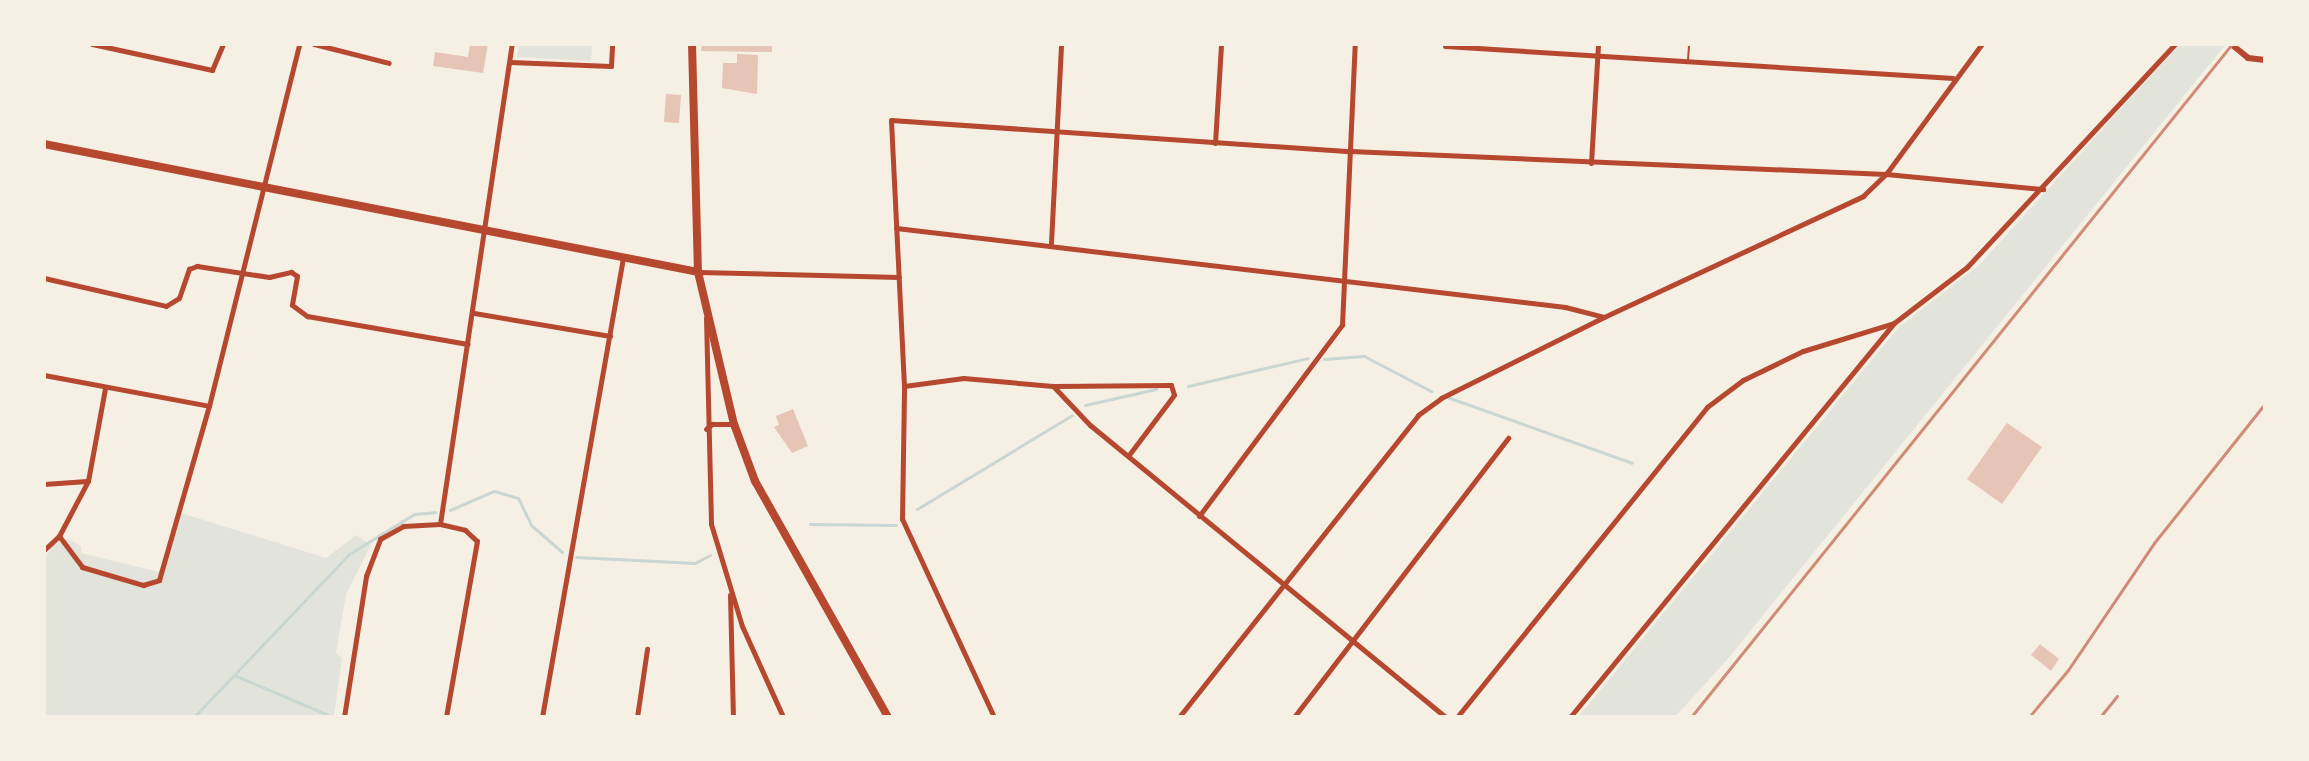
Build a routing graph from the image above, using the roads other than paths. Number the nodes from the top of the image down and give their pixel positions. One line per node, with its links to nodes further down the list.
1 (92, 44): 2 (street)
2 (223, 44)
3 (299, 44): 29 (street)
4 (314, 44): 21 (street)
5 (512, 44): 20 (street)
6 (612, 44): 20 (street)
7 (692, 44): 36 (main road)
8 (1061, 44): 23 (street)
9 (1221, 44): 24 (street)
10 (1355, 44): 26 (street)
11 (1598, 44): 17 (street)
12 (1689, 44): 19 (lane)
13 (1982, 44): 22 (street)
14 (2175, 44): 30 (street)
15 (2231, 44): 18 (street)
16 (1445, 46): 17 (street)
17 (1598, 55): 19 (street); 27 (street)
18 (2265, 60)
19 (1688, 61): 22 (street)
20 (510, 62): 32 (street)
21 (389, 63)
22 (1954, 78): 28 (street)
23 (1056, 131): 24 (street); 31 (street); 33 (street)
24 (1215, 143): 26 (street)
25 (44, 144): 29 (main road)
26 (1350, 151): 27 (street); 39 (street)
27 (1591, 163): 28 (street)
28 (1886, 174): 30 (street); 42 (street)
29 (265, 186): 32 (main road); 35 (street)
30 (2043, 189): 43 (street)
31 (896, 228): 33 (street); 37 (street)
32 (488, 230): 34 (main road); 40 (street)
33 (1051, 243): 39 (street)
34 (623, 259): 36 (main road); 44 (street)
35 (241, 272): 38 (street); 45 (street); 50 (street)
36 (698, 272): 37 (street); 41 (main road)
37 (899, 277): 47 (street)
38 (44, 278)
39 (1348, 281): 42 (street); 57 (street)
40 (474, 313): 44 (street); 45 (street)
41 (706, 317): 51 (main road); 52 (street)
42 (1604, 317): 61 (street)
43 (1894, 323): 79 (street); 80 (street)
44 (610, 336): 70 (street)
45 (468, 344): 58 (street)
46 (44, 375): 49 (street)
47 (904, 386): 48 (street); 75 (street)
48 (1053, 386): 54 (street); 54 (street)
49 (105, 388): 50 (street); 55 (street)
50 (209, 406): 59 (street)
51 (734, 424): 52 (street); 74 (main road)
52 (706, 429): 62 (street)
53 (1508, 438): 65 (street)
54 (1128, 456): 57 (street)
55 (88, 481): 56 (street); 59 (street)
56 (44, 484)
57 (1199, 516): 61 (street)
58 (440, 524): 68 (street); 69 (street)
59 (59, 536): 60 (street)
60 (44, 550)
61 (1281, 586): 65 (street); 67 (street)
62 (730, 590): 63 (street); 64 (street)
63 (742, 626): 64 (street); 73 (street)
64 (729, 628): 72 (street)
65 (1351, 641): 77 (street); 78 (street)
66 (647, 649): 71 (street)
67 (1181, 714): 76 (street)
68 (344, 717)
69 (446, 717)
70 (542, 717)
71 (637, 717)
72 (733, 717)
73 (783, 717)
74 (888, 717)
75 (994, 717)
76 (1190, 717)
77 (1294, 717)
78 (1445, 717)
79 (1457, 717)
80 (1570, 717)

